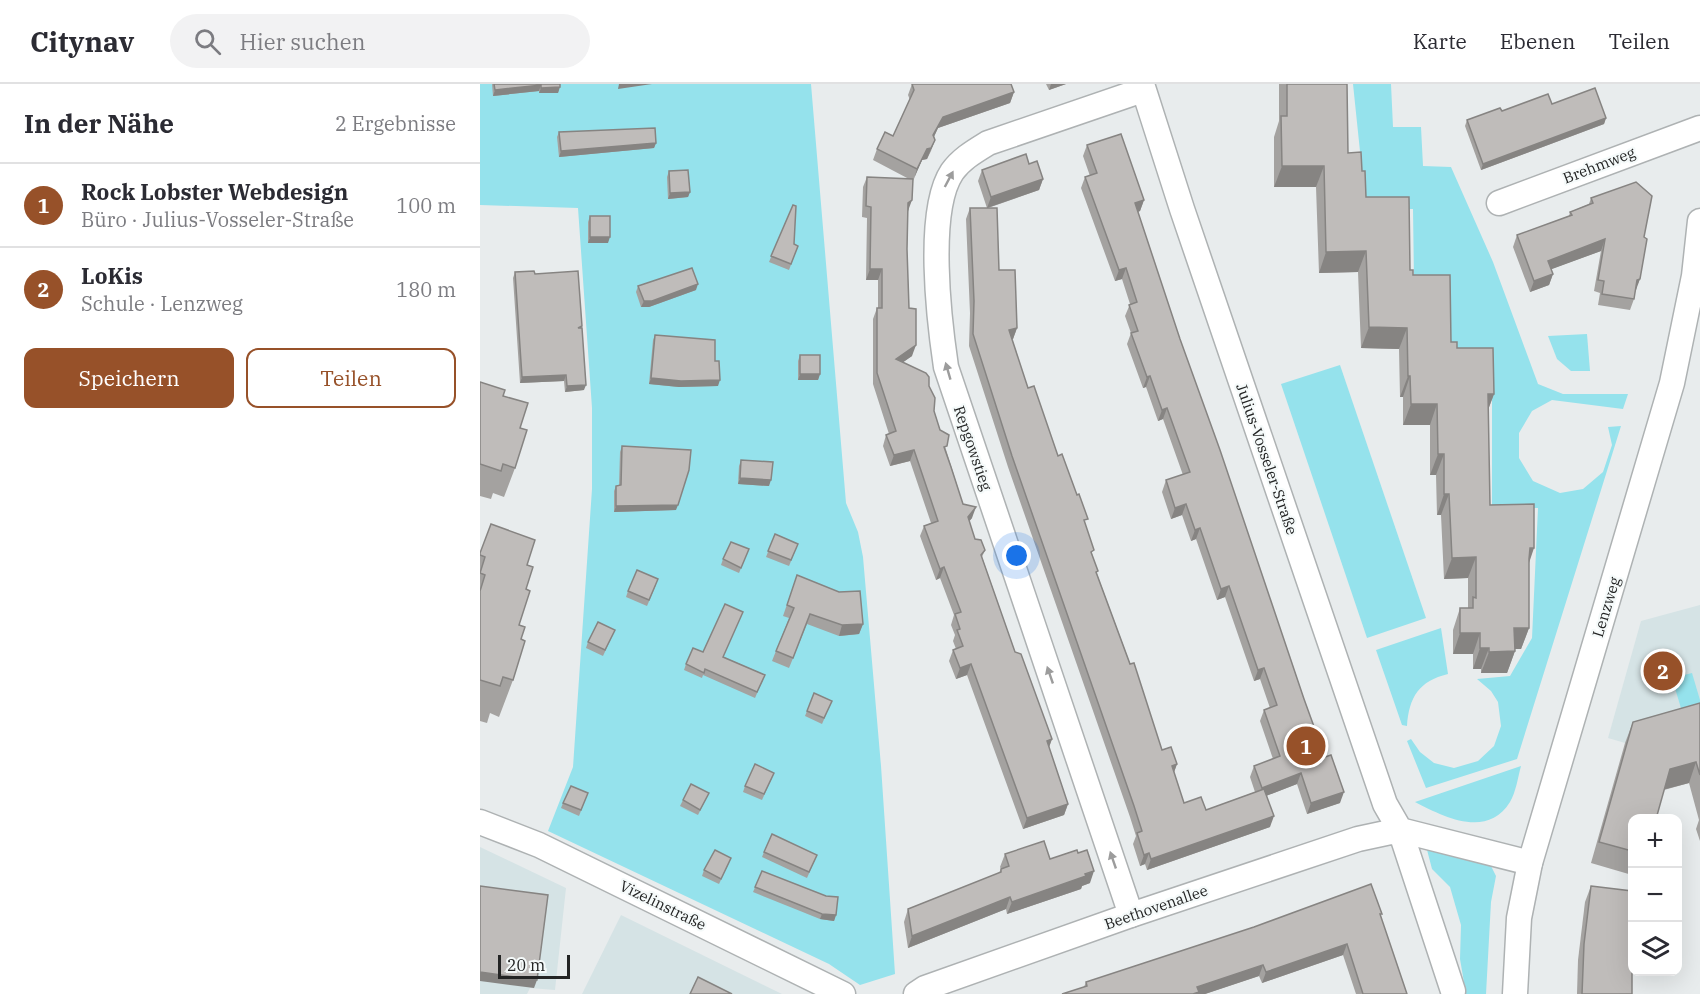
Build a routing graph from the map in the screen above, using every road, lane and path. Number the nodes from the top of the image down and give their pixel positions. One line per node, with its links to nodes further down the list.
1 (1142, 87): 6 (street, Julius-Vosseler-Straße); 8 (street, Repgowstieg, one-way to 1)
2 (1700, 128): 3 (street, Brehmweg)
3 (1499, 203)
4 (1700, 221): 7 (street, Lenzweg)
5 (480, 822): 10 (street, Vizelinstraße)
6 (1400, 830): 7 (street); 8 (street, Beethovenallee); 9 (street, Julius-Vosseler-Straße)
7 (1530, 862): 12 (street, Lenzweg)
8 (1131, 915): 11 (street, Beethovenallee)
9 (1453, 991)
10 (843, 994)
11 (916, 994)
12 (1515, 994)

